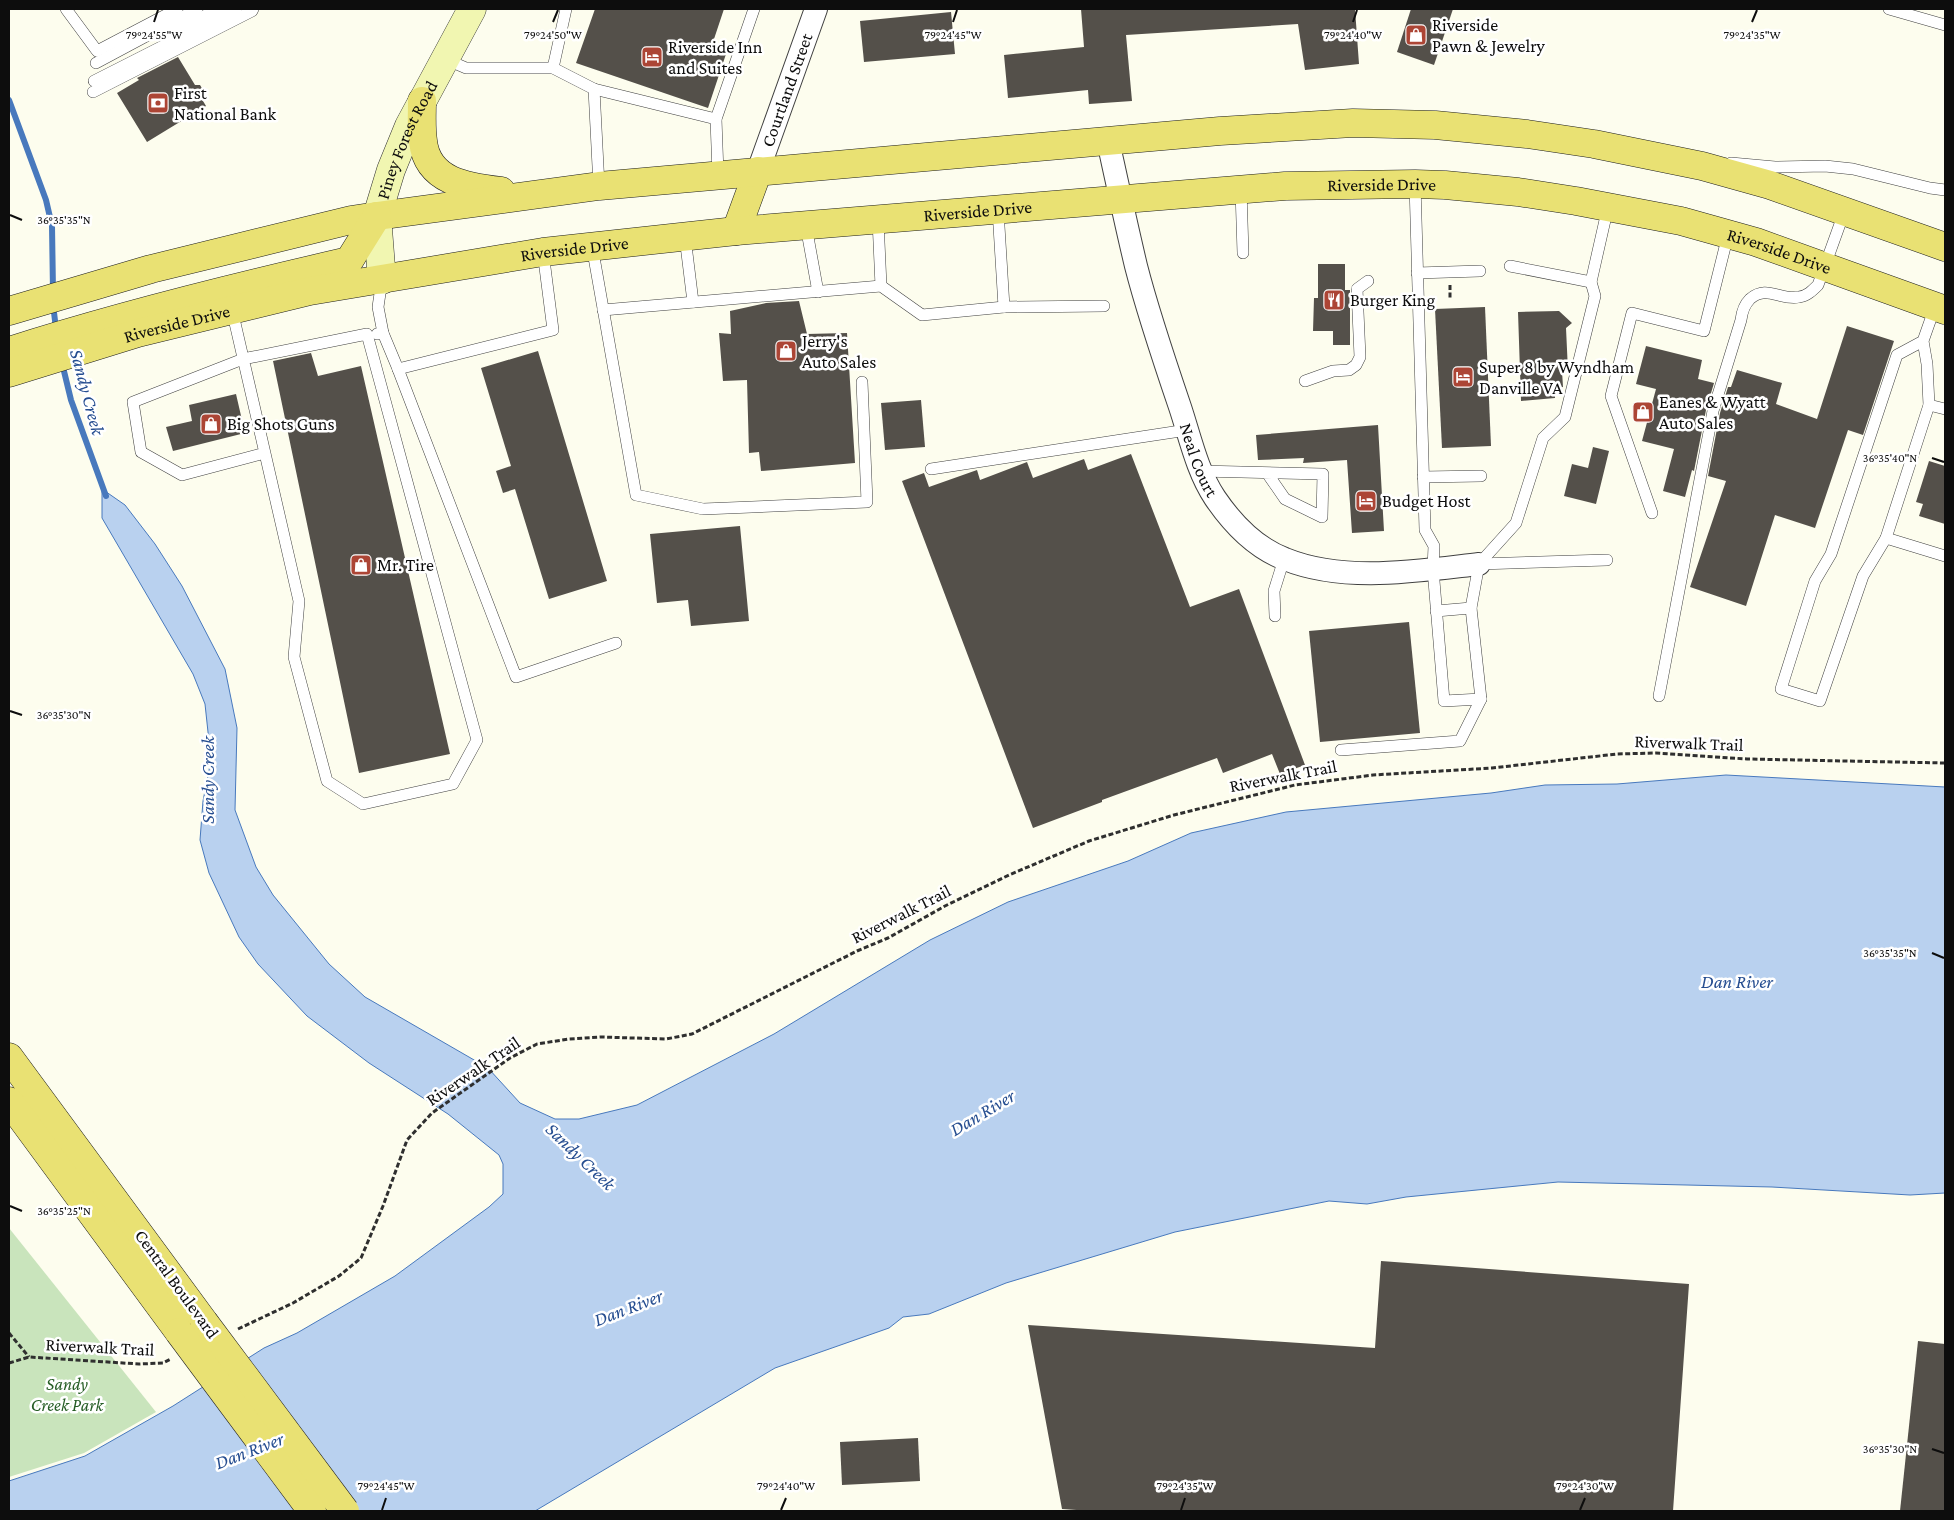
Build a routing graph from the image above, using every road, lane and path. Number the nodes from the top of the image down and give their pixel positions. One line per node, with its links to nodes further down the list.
1 (66, 9): 2 (lane)
2 (177, 9)
3 (197, 9): 15 (lane)
4 (217, 9): 15 (lane)
5 (236, 9): 15 (lane)
6 (253, 9): 15 (lane)
7 (472, 9): 13 (main road, Piney Forest Road)
8 (566, 9): 14 (lane)
9 (754, 9): 18 (lane)
10 (816, 9): 21 (street, Courtland Street)
11 (1890, 9): 12 (lane)
12 (1945, 25)
13 (445, 59): 14 (lane); 17 (main road, Piney Forest Road)
14 (554, 68): 16 (lane)
15 (94, 78)
16 (594, 89): 18 (lane); 24 (lane)
17 (422, 101): 27 (main road); 32 (main road, Piney Forest Road)
18 (716, 119): 22 (lane)
19 (1108, 141): 20 (main road); 21 (main road); 28 (street, Neal Court)
20 (1702, 166): 26 (lane); 31 (main road)
21 (758, 171): 22 (main road); 35 (main road)
22 (718, 174): 24 (main road)
23 (1414, 184): 25 (main road, Riverside Drive); 29 (main road, Riverside Drive); 45 (lane)
24 (599, 186): 27 (main road)
25 (1242, 190): 28 (main road, Riverside Drive); 41 (lane)
26 (1945, 190)
27 (530, 195): 32 (main road)
28 (1121, 200): 30 (main road, Riverside Drive); 71 (street, Neal Court)
29 (1608, 207): 36 (main road, Riverside Drive); 48 (lane)
30 (998, 210): 33 (main road, Riverside Drive); 53 (lane)
31 (1845, 210): 39 (main road); 43 (lane)
32 (377, 216): 46 (main road, Piney Forest Road); 57 (main road); 60 (main road)
33 (878, 220): 34 (main road, Riverside Drive); 49 (lane)
34 (806, 226): 35 (main road, Riverside Drive); 50 (lane)
35 (736, 231): 37 (main road, Riverside Drive)
36 (1728, 234): 43 (main road, Riverside Drive); 78 (lane)
37 (685, 237): 38 (main road, Riverside Drive); 51 (lane)
38 (592, 246): 40 (main road, Riverside Drive); 56 (lane)
39 (1945, 247)
40 (543, 252): 46 (main road, Riverside Drive); 64 (lane)
41 (1243, 253)
42 (1510, 266): 48 (lane)
43 (1826, 267): 54 (main road, Riverside Drive); 89 (lane)
44 (1480, 271): 45 (lane)
45 (1417, 273): 77 (lane)
46 (382, 280): 55 (main road, Riverside Drive); 58 (lane)
47 (1368, 281): 67 (lane)
48 (1591, 282): 83 (lane)
49 (881, 286): 50 (lane); 53 (lane)
50 (818, 292): 51 (lane)
51 (693, 302): 56 (lane)
52 (1104, 306): 53 (lane)
53 (1004, 307)
54 (1940, 308): 61 (lane)
55 (232, 310): 60 (main road, Riverside Drive); 63 (lane)
56 (603, 310): 68 (lane)
57 (9, 311)
58 (383, 333): 59 (lane); 64 (lane)
59 (367, 334): 63 (lane); 72 (lane)
60 (86, 338): 62 (main road, Riverside Drive)
61 (1922, 341): 69 (lane); 79 (lane)
62 (26, 353): 65 (main road, Riverside Drive); 66 (main road)
63 (243, 359): 72 (lane); 72 (lane)
64 (398, 369): 88 (lane)
65 (9, 373)
66 (9, 381)
67 (1305, 381)
68 (862, 382)
69 (1929, 405): 70 (lane); 79 (lane)
70 (1945, 409)
71 (1188, 430): 73 (lane); 74 (street, Neal Court)
72 (265, 454)
73 (931, 469)
74 (1200, 471): 75 (lane); 81 (street, Neal Court)
75 (1267, 473): 75 (lane)
76 (1481, 476): 77 (lane)
77 (1423, 478): 84 (lane)
78 (1652, 513)
79 (1886, 538): 80 (lane)
80 (1945, 556)
81 (1284, 559): 84 (street, Neal Court); 87 (lane)
82 (1607, 560): 83 (lane)
83 (1479, 564): 84 (street, Neal Court); 85 (lane)
84 (1433, 569): 86 (lane)
85 (1472, 608): 86 (lane); 90 (lane)
86 (1436, 611): 90 (lane)
87 (1275, 616)
88 (616, 643)
89 (1659, 696)
90 (1481, 699): 91 (lane)
91 (1341, 750)
92 (1945, 763): 95 (path, Riverwalk Trail)
93 (9, 1057): 101 (main road, Central Boulevard, bridge)
94 (9, 1101): 100 (main road, Central Boulevard, bridge)
95 (232, 1331)
96 (9, 1333): 97 (path)
97 (29, 1357): 98 (path, Riverwalk Trail); 99 (path, Riverwalk Trail)
98 (172, 1359)
99 (9, 1363)
100 (312, 1511)
101 (345, 1511)

